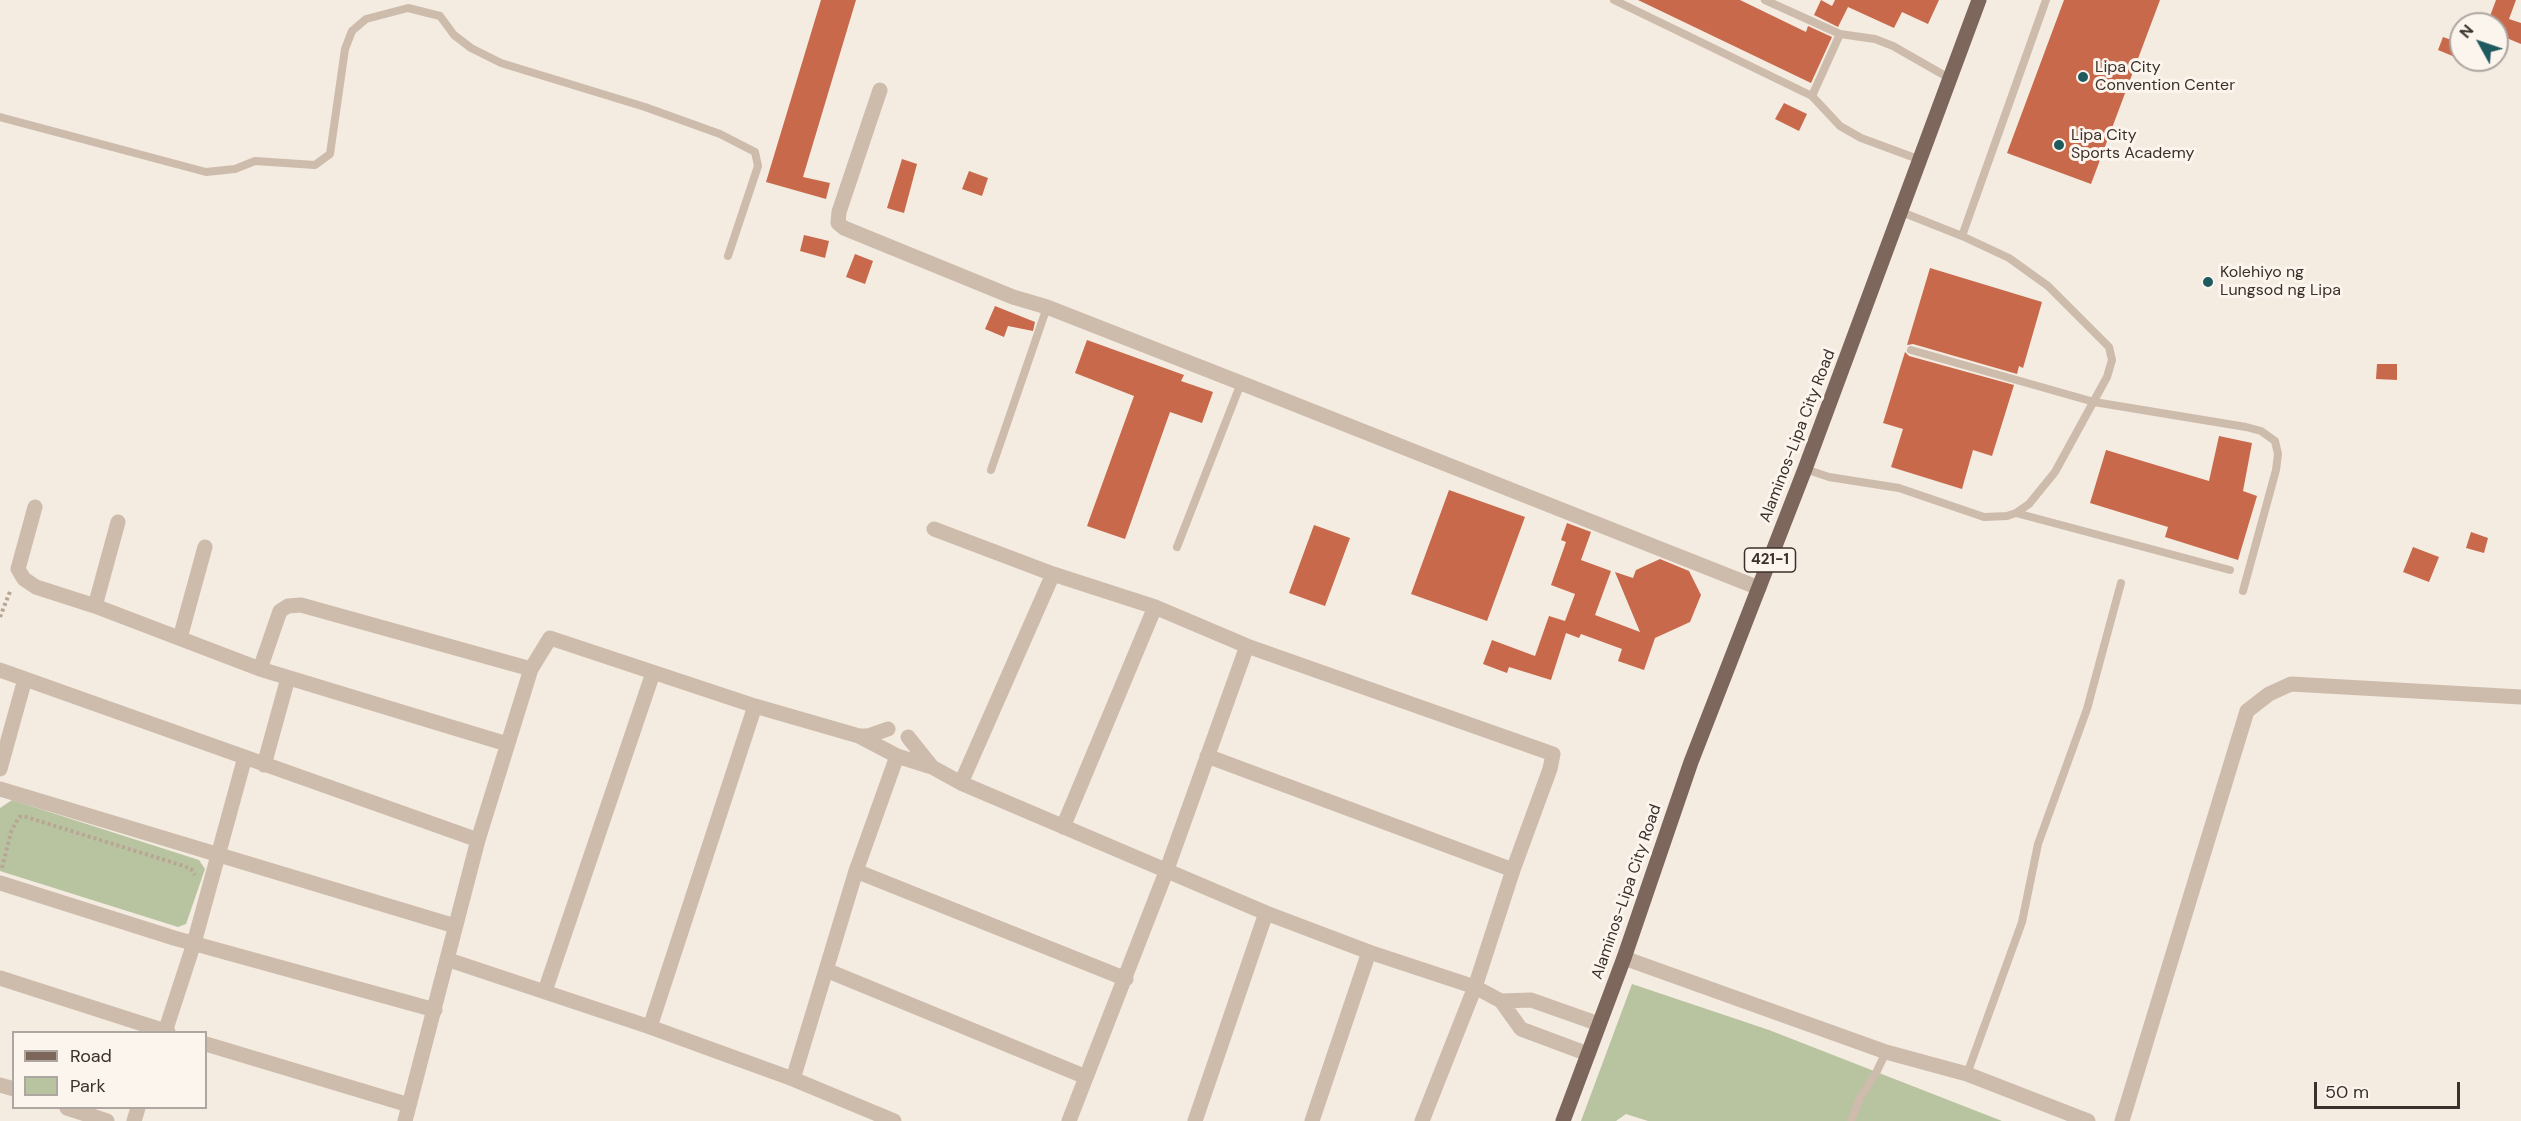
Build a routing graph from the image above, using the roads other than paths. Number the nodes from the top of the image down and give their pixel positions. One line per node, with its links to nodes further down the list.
1 (1614, 0): 8 (lane)
2 (1765, 0): 5 (lane)
3 (1979, 0): 6 (main road, Alaminos-Lipa City Road / 421-1)
4 (2046, 0): 12 (lane)
5 (1840, 34): 6 (lane); 8 (lane)
6 (1948, 78): 10 (main road, Alaminos-Lipa City Road / 421-1)
7 (880, 90): 14 (street)
8 (1812, 96): 10 (lane)
9 (0, 117): 13 (lane)
10 (1918, 159): 11 (main road, Alaminos-Lipa City Road / 421-1)
11 (1899, 211): 12 (lane); 18 (main road, Alaminos-Lipa City Road / 421-1)
12 (1962, 236): 17 (lane)
13 (728, 256)
14 (1047, 308): 16 (street); 19 (lane)
15 (1911, 350): 17 (lane)
16 (1242, 383): 24 (lane); 29 (street)
17 (2094, 402): 21 (lane); 30 (lane)
18 (1806, 469): 21 (lane); 29 (main road, Alaminos-Lipa City Road / 421-1)
19 (991, 470)
20 (35, 507): 31 (street)
21 (2016, 513): 26 (lane)
22 (118, 522): 31 (street)
23 (934, 529): 27 (street)
24 (1177, 547)
25 (205, 548): 33 (street)
26 (2230, 570)
27 (1053, 574): 32 (street); 53 (street)
28 (2121, 583): 82 (lane)
29 (1759, 588): 66 (main road, Alaminos-Lipa City Road / 421-1)
30 (2243, 591)
31 (95, 606): 33 (street)
32 (1155, 607): 34 (street); 55 (street)
33 (180, 638): 35 (street)
34 (1247, 646): 48 (street); 58 (street)
35 (260, 669): 36 (street); 39 (street)
36 (531, 669): 38 (street); 46 (street)
37 (0, 670): 40 (street)
38 (653, 673): 42 (street); 72 (street)
39 (288, 678): 46 (street); 50 (street)
40 (25, 679): 49 (street); 52 (street)
41 (2521, 697): 97 (street)
42 (755, 706): 44 (street); 76 (street)
43 (888, 729): 44 (street)
44 (859, 736): 47 (street)
45 (908, 737): 51 (street)
46 (507, 744): 56 (street)
47 (897, 756): 51 (street); 59 (street)
48 (1207, 756): 58 (street); 60 (street)
49 (245, 757): 50 (street); 57 (street)
50 (264, 765): 56 (street)
51 (932, 767): 53 (street)
52 (0, 769)
53 (961, 783): 55 (street)
54 (0, 789): 57 (street)
55 (1064, 827): 60 (street)
56 (478, 840): 63 (street)
57 (217, 853): 63 (street); 64 (street)
58 (1514, 870): 71 (street)
59 (856, 871): 68 (street); 70 (street)
60 (1166, 872): 62 (street); 70 (street)
61 (0, 883): 64 (street)
62 (1266, 913): 65 (street); 91 (street)
63 (455, 926): 67 (street)
64 (194, 944): 74 (street); 78 (street)
65 (1369, 952): 71 (street); 92 (street)
66 (1624, 958): 75 (main road, Alaminos-Lipa City Road / 421-1); 80 (street)
67 (449, 960): 72 (street); 74 (street)
68 (826, 970): 83 (street); 84 (street)
69 (0, 978): 77 (street)
70 (1126, 978): 83 (street)
71 (1475, 987): 73 (street); 93 (street)
72 (545, 991): 76 (street)
73 (1501, 1001): 75 (street); 81 (street)
74 (435, 1010): 85 (street)
75 (1599, 1024): 81 (main road, Alaminos-Lipa City Road / 421-1)
76 (650, 1027): 84 (street)
77 (163, 1031)
78 (166, 1031)
79 (207, 1044): 85 (street)
80 (1886, 1052): 82 (street); 95 (lane)
81 (1588, 1054): 94 (main road, Alaminos-Lipa City Road / 421-1)
82 (1967, 1074): 96 (street)
83 (1086, 1077): 90 (street)
84 (793, 1079): 89 (street)
85 (409, 1105): 88 (street)
86 (73, 1109): 87 (street)
87 (106, 1121)
88 (405, 1121)
89 (894, 1121)
90 (1069, 1121)
91 (1195, 1121)
92 (1312, 1121)
93 (1422, 1121)
94 (1563, 1121)
95 (1851, 1121)
96 (2088, 1121)
97 (2122, 1121)

